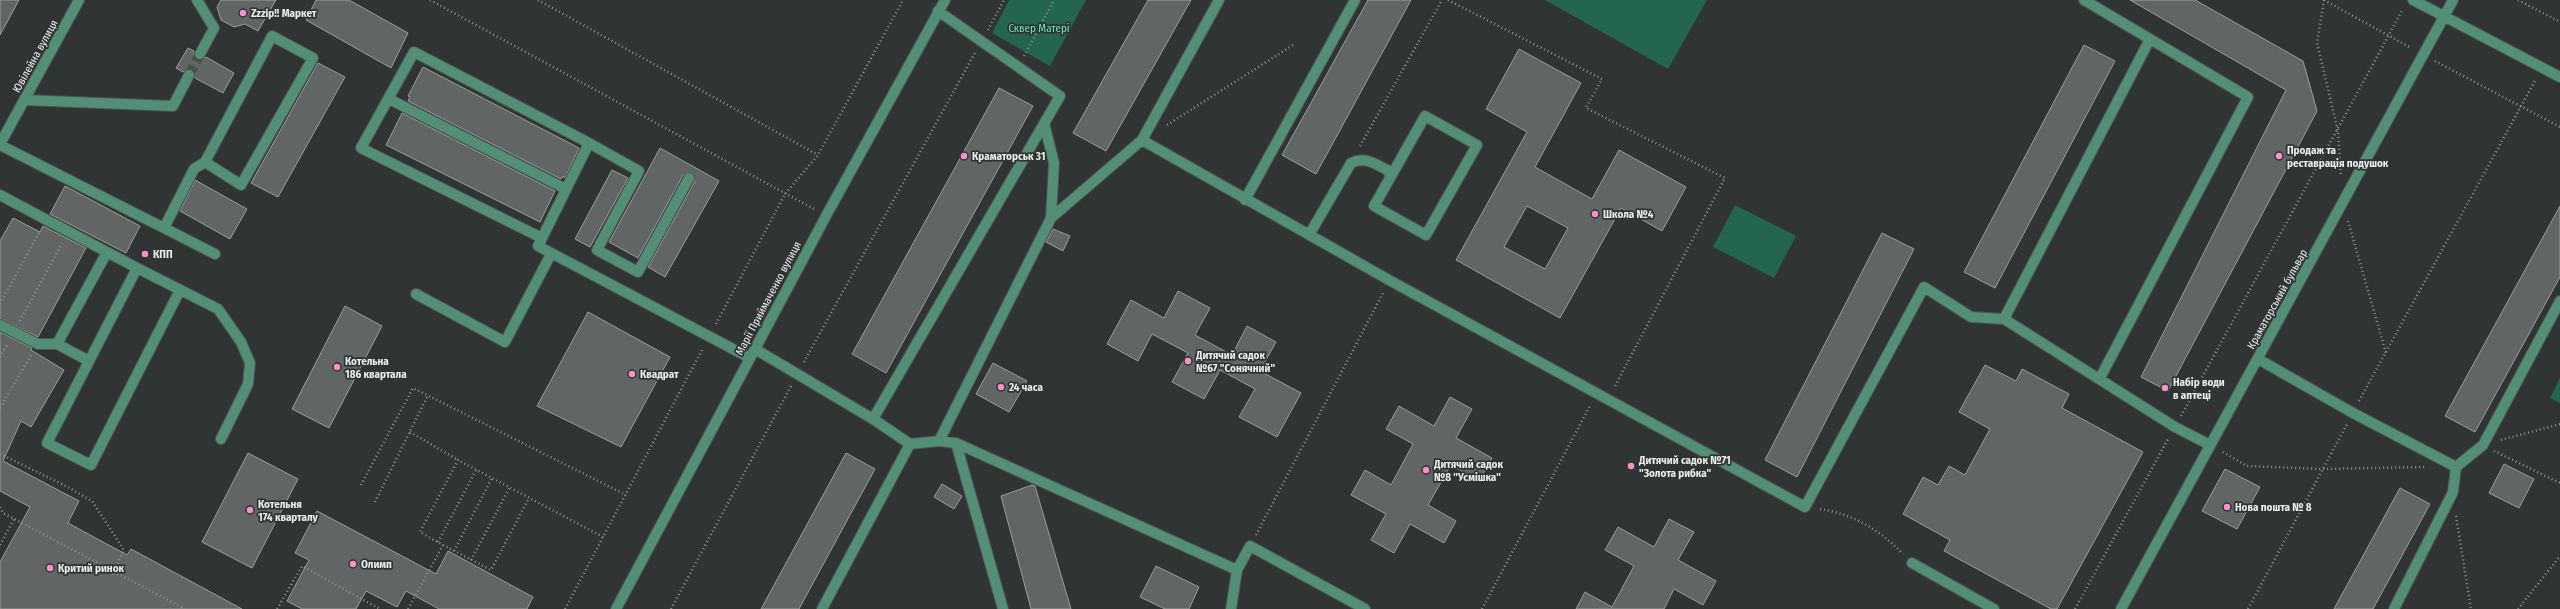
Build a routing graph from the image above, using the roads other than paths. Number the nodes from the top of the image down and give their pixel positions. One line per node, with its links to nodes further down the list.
1 (79, 0): 16 (street, Ювілейна вулиця)
2 (197, 0): 12 (street)
3 (944, 0): 9 (street, Марії Приймаченко вулиця)
4 (1219, 0): 18 (street)
5 (1355, 0): 26 (street)
6 (2084, 0): 11 (street)
7 (2413, 0): 10 (street)
8 (2453, 0): 10 (street, Краматорський бульвар)
9 (938, 11): 17 (street); 41 (street, Марії Приймаченко вулиця)
10 (2444, 17): 14 (street); 42 (street, Краматорський бульвар)
11 (2150, 39): 38 (street); 44 (street)
12 (200, 54)
13 (189, 75): 16 (street)
14 (2560, 78)
15 (389, 99): 19 (street); 24 (street); 30 (street)
16 (24, 100): 20 (street, Ювілейна вулиця)
17 (1044, 123): 27 (street); 45 (street)
18 (1142, 140): 26 (street); 27 (street)
19 (589, 143): 23 (street); 24 (street)
20 (0, 145): 28 (street)
21 (204, 162): 21 (street); 28 (street)
22 (1392, 172): 22 (street); 29 (street)
23 (689, 178)
24 (566, 189): 30 (street)
25 (0, 195): 31 (street)
26 (1245, 200): 29 (street)
27 (1051, 218): 47 (street)
28 (164, 228): 32 (street)
29 (1309, 235): 38 (street)
30 (542, 238): 33 (street)
31 (107, 252): 34 (street); 40 (street)
32 (215, 254)
33 (551, 254): 36 (street); 41 (street)
34 (136, 268): 35 (street); 43 (street)
35 (180, 290): 43 (street); 46 (street)
36 (416, 294)
37 (2560, 301): 51 (street)
38 (2004, 319): 44 (street)
39 (0, 325): 40 (street)
40 (57, 344): 43 (street)
41 (752, 354): 45 (street); 54 (street, Марії Приймаченко вулиця)
42 (2258, 359): 50 (street, Краматорський бульвар); 51 (street)
43 (89, 361)
44 (2100, 378): 50 (street)
45 (873, 419): 49 (street)
46 (221, 439)
47 (939, 441): 48 (street); 49 (street)
48 (956, 443): 53 (street); 56 (street)
49 (910, 444): 55 (street)
50 (2210, 445): 60 (street, Краматорський бульвар)
51 (2456, 467): 61 (street)
52 (1912, 563): 59 (street)
53 (1237, 570): 57 (street); 58 (street)
54 (616, 609)
55 (822, 609)
56 (1003, 609)
57 (1231, 609)
58 (1365, 609)
59 (1994, 609)
60 (2121, 609)
61 (2394, 609)

